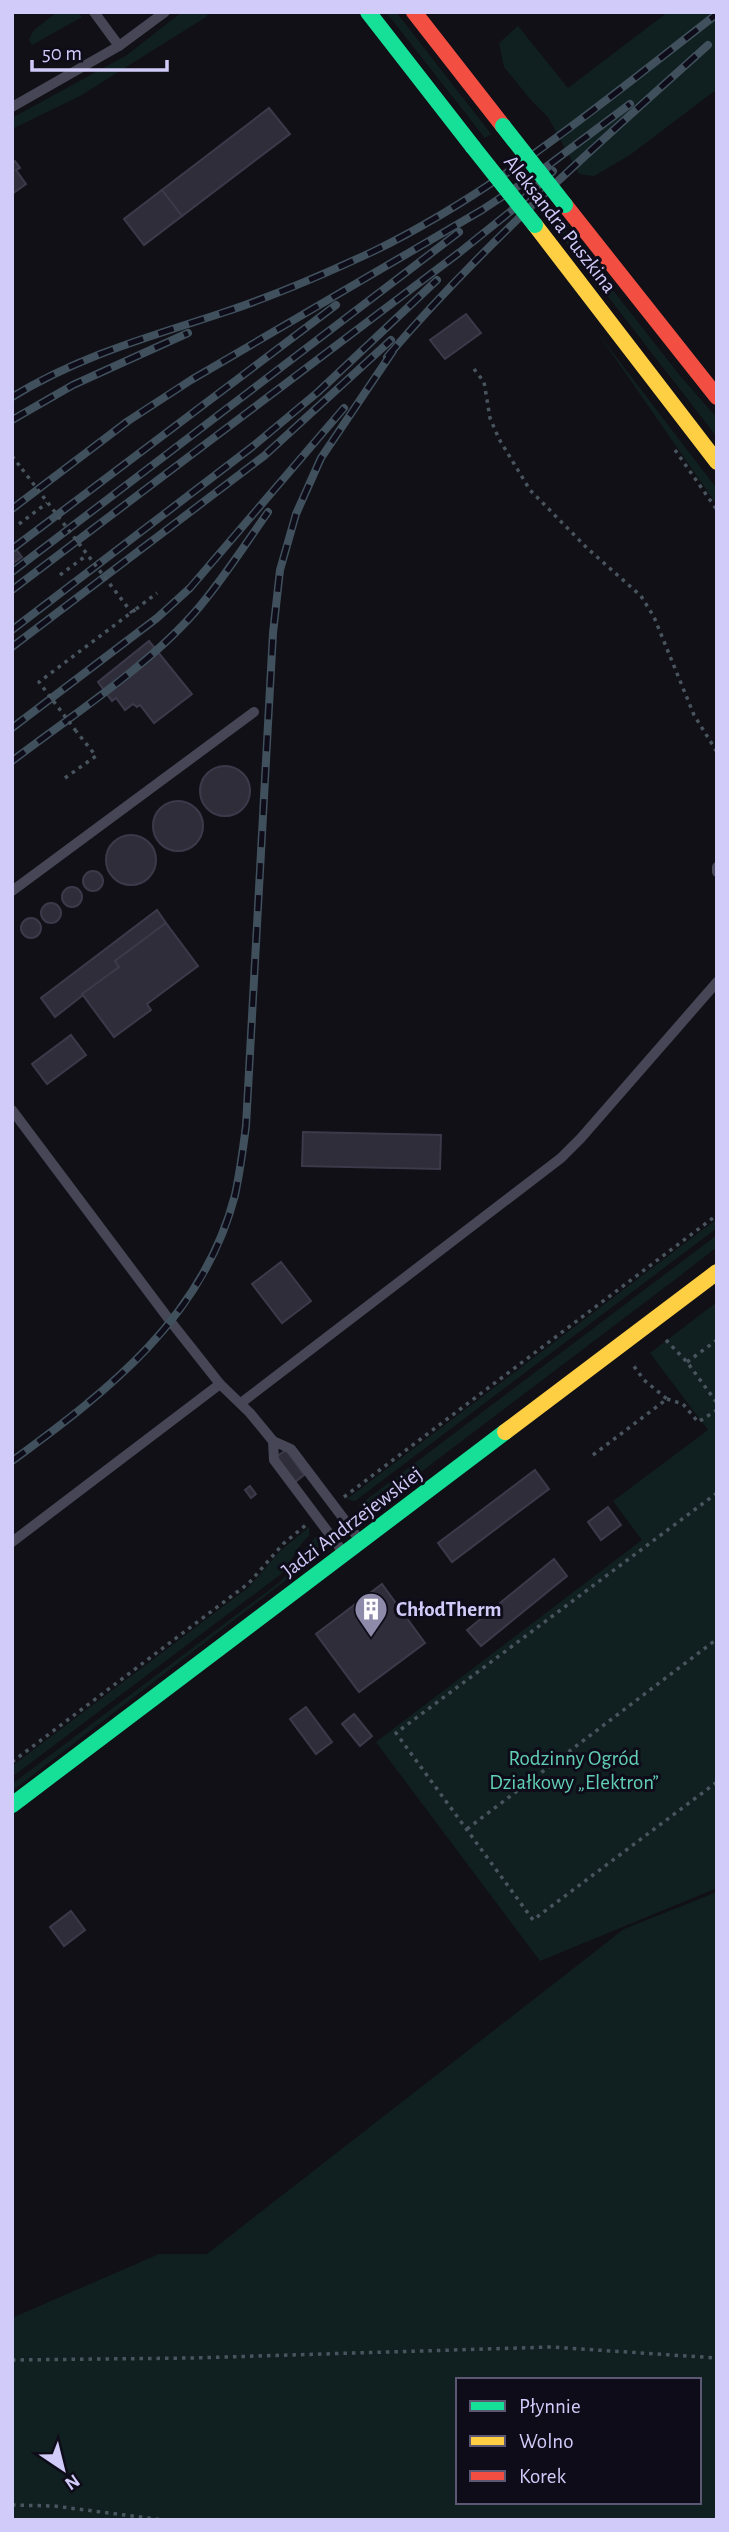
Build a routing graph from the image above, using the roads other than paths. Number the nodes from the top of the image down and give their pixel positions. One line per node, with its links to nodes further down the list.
1 (94, 12): 5 (lane)
2 (165, 12): 5 (lane)
3 (368, 12): 8 (main road, Aleksandra Puszkina, bridge)
4 (414, 12): 7 (main road, Aleksandra Puszkina, bridge)
5 (119, 47): 6 (lane)
6 (14, 102)
7 (717, 397)
8 (717, 462)
9 (254, 712): 10 (lane)
10 (12, 891)
11 (717, 982): 15 (lane)
12 (12, 1110): 14 (lane)
13 (717, 1272): 18 (main road, Jadzi Andrzejewskiej)
14 (220, 1384): 15 (lane); 17 (lane)
15 (241, 1403): 16 (lane)
16 (274, 1441): 18 (lane); 19 (lane)
17 (12, 1542)
18 (362, 1542): 19 (main road, Jadzi Andrzejewskiej)
19 (345, 1554): 20 (main road, Jadzi Andrzejewskiej)
20 (12, 1805)

